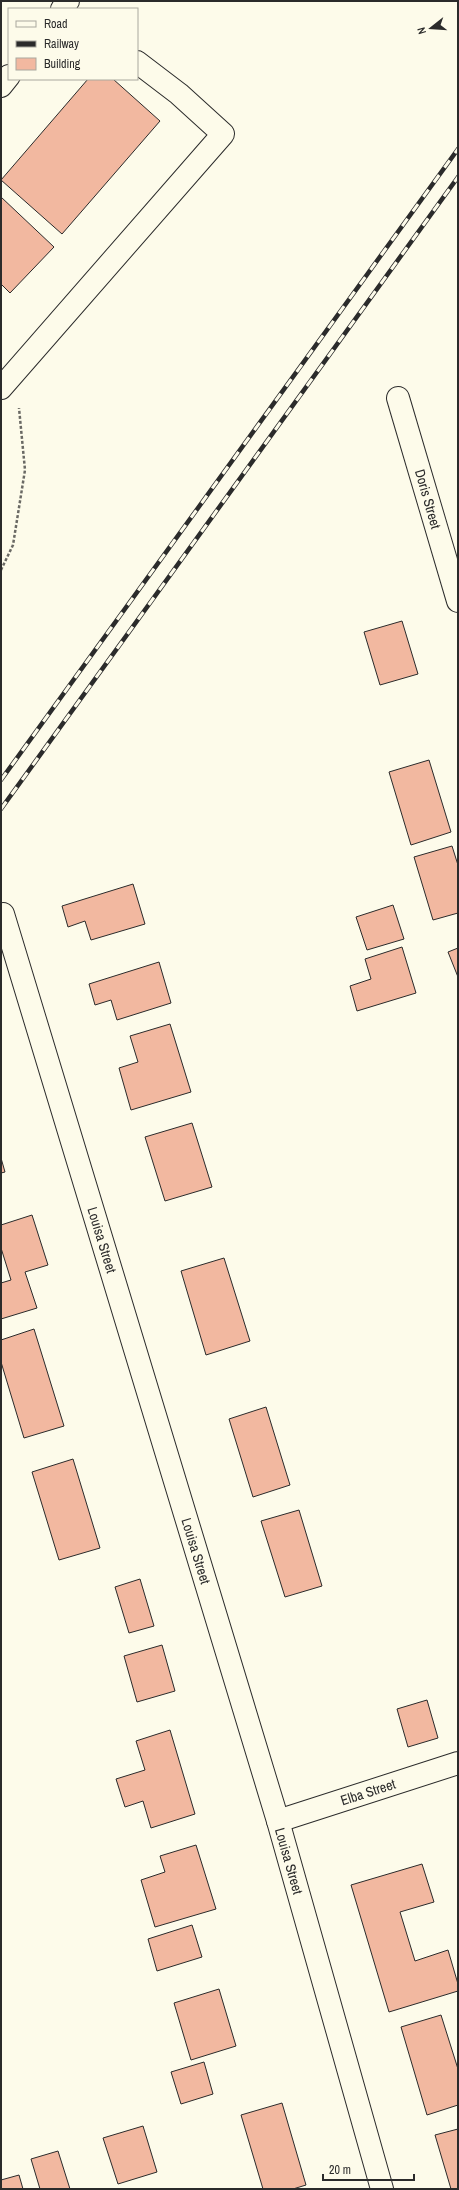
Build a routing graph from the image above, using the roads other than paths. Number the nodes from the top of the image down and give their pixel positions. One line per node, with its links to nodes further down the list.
1 (138, 63): 4 (street)
2 (8, 77): 3 (street)
3 (1, 86)
4 (1, 388)
5 (398, 398): 6 (street, Doris Street)
6 (458, 601)
7 (3, 914): 9 (street, Louisa Street)
8 (458, 1763): 9 (street, Elba Street)
9 (278, 1821): 10 (street, Louisa Street)
10 (382, 2189)

